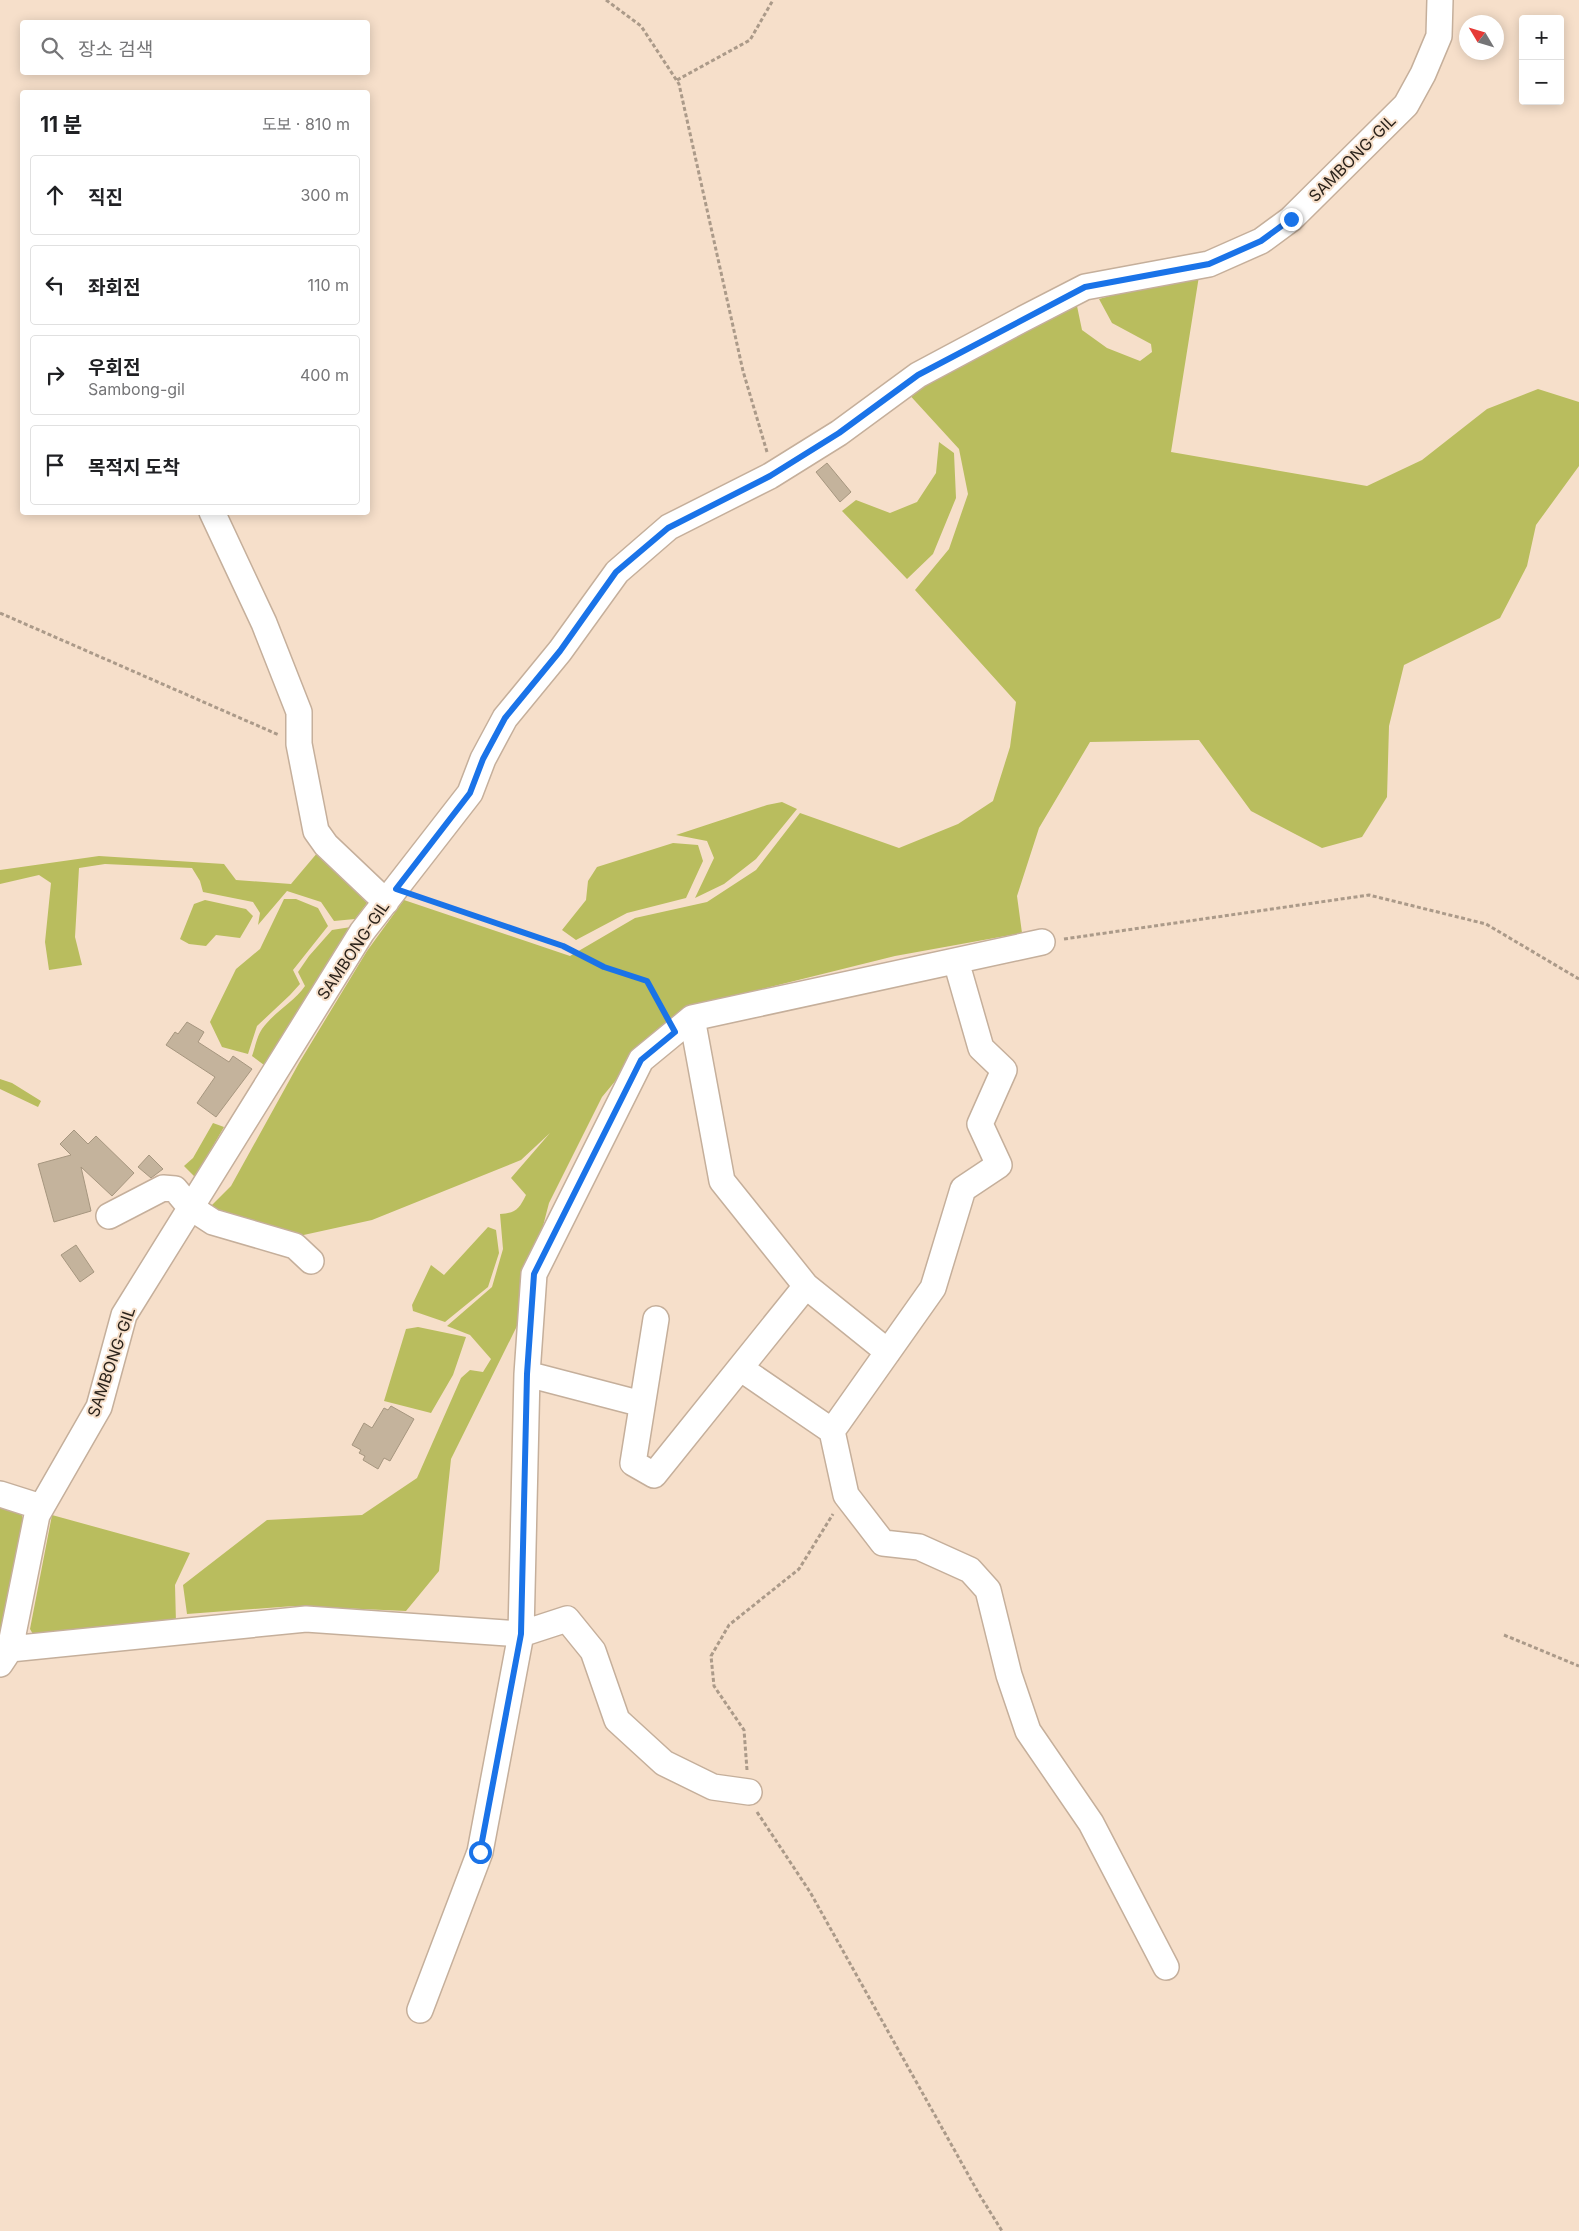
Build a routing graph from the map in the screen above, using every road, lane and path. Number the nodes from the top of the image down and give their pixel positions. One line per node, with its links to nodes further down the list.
1 (606, 0): 4 (path)
2 (773, 0): 4 (path)
3 (1440, 0): 5 (street, SAMBONG-GIL)
4 (677, 80): 5 (path)
5 (778, 471): 9 (street, SAMBONG-GIL)
6 (213, 515): 8 (street)
7 (0, 613): 8 (path)
8 (299, 744): 9 (street)
9 (391, 895): 13 (path); 14 (street, SAMBONG-GIL)
10 (1042, 942): 11 (street); 12 (path)
11 (956, 961): 13 (street); 19 (street)
12 (1579, 979)
13 (683, 1025): 17 (street); 21 (street)
14 (190, 1207): 15 (street); 16 (street); 26 (street, SAMBONG-GIL)
15 (109, 1216)
16 (311, 1261)
17 (806, 1286): 19 (street); 20 (street)
18 (656, 1319): 22 (street)
19 (888, 1352): 23 (street)
20 (740, 1368): 22 (street); 23 (street)
21 (527, 1374): 22 (street); 27 (street)
22 (642, 1404)
23 (832, 1431): 25 (street)
24 (0, 1494): 26 (street)
25 (846, 1495): 31 (path); 32 (street)
26 (42, 1507): 29 (street, SAMBONG-GIL)
27 (521, 1634): 29 (street); 31 (street); 33 (street)
28 (1504, 1635): 30 (path)
29 (5, 1657)
30 (1579, 1666)
31 (749, 1792): 34 (path)
32 (1166, 1968)
33 (420, 2010)
34 (1002, 2231)

